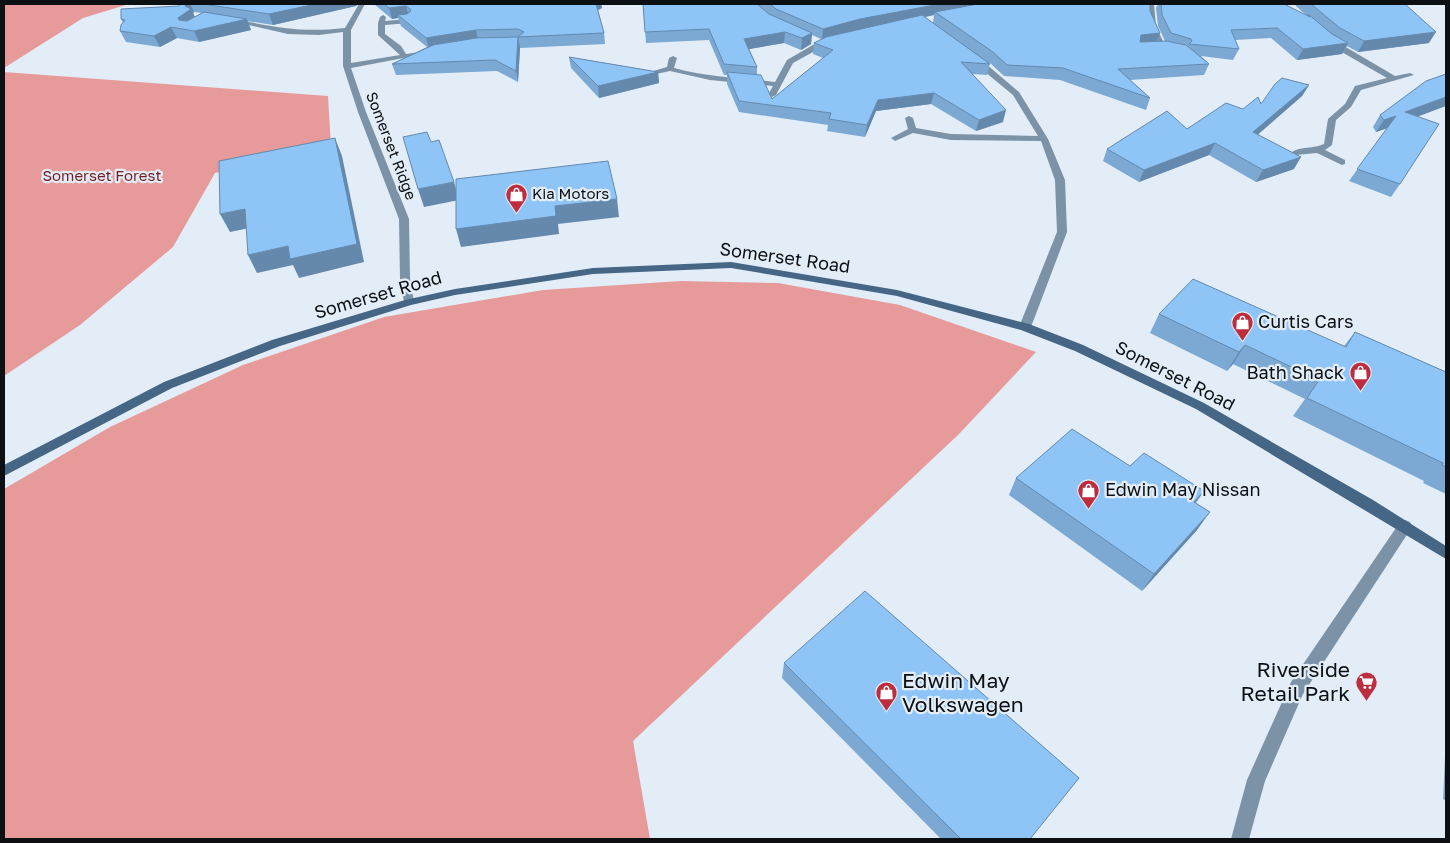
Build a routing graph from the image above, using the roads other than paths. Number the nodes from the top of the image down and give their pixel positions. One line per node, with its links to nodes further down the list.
1 (362, 4): 6 (street, Somerset Ridge)
2 (1153, 4): 3 (street); 11 (street)
3 (1163, 5)
4 (224, 20): 6 (street)
5 (409, 20): 13 (street)
6 (347, 30): 16 (street, Somerset Ridge)
7 (1324, 36): 20 (street)
8 (812, 40): 10 (street)
9 (836, 40): 10 (street)
10 (820, 44): 21 (street)
11 (1162, 48)
12 (430, 52): 13 (street)
13 (404, 56): 16 (street)
14 (972, 57): 26 (street)
15 (673, 58): 17 (street)
16 (347, 66): 30 (street, Somerset Ridge)
17 (670, 69): 18 (street); 21 (street)
18 (646, 74)
19 (1410, 75): 20 (street)
20 (1394, 79): 27 (street)
21 (777, 84): 22 (street)
22 (772, 95)
23 (909, 118): 24 (street)
24 (912, 130): 25 (street); 26 (street)
25 (895, 138)
26 (1044, 139): 31 (street)
27 (1318, 150): 28 (street); 29 (street)
28 (1296, 152)
29 (1342, 162)
30 (409, 302): 31 (street, Somerset Road); 32 (street, Somerset Road)
31 (1025, 327): 33 (street, Somerset Road)
32 (4, 471)
33 (1405, 526): 34 (street, Somerset Road); 35 (street)
34 (1446, 553)
35 (1240, 839)

